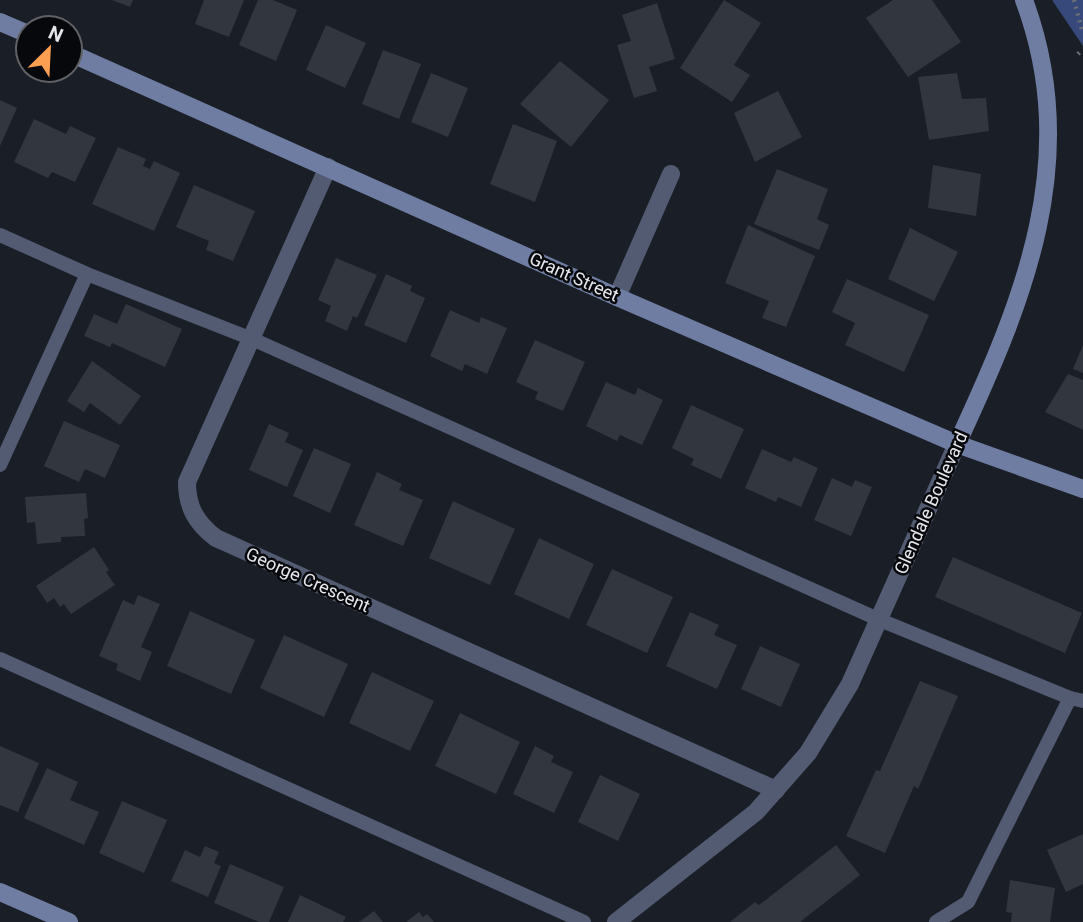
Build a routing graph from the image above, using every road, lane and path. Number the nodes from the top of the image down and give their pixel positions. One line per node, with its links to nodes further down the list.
1 (1024, 0): 13 (street, Glendale Boulevard)
2 (1074, 0): 3 (path)
3 (1083, 34)
4 (1083, 49): 5 (path)
5 (1078, 54)
6 (84, 58): 7 (street, Grant Street)
7 (328, 167): 11 (street, Grant Street); 12 (street, George Crescent)
8 (671, 174): 11 (street)
9 (0, 235): 10 (lane)
10 (87, 274): 12 (lane); 14 (lane)
11 (618, 297): 13 (street, Grant Street)
12 (252, 340): 16 (lane); 19 (street, George Crescent)
13 (957, 444): 15 (street, Grant Street); 16 (street, Glendale Boulevard)
14 (0, 465)
15 (1083, 489)
16 (880, 620): 18 (lane); 19 (street, Glendale Boulevard)
17 (0, 659): 22 (lane)
18 (1076, 699): 24 (lane)
19 (776, 790): 23 (street, Glendale Boulevard)
20 (0, 892): 21 (street)
21 (69, 922)
22 (584, 922)
23 (616, 922)
24 (936, 922)

